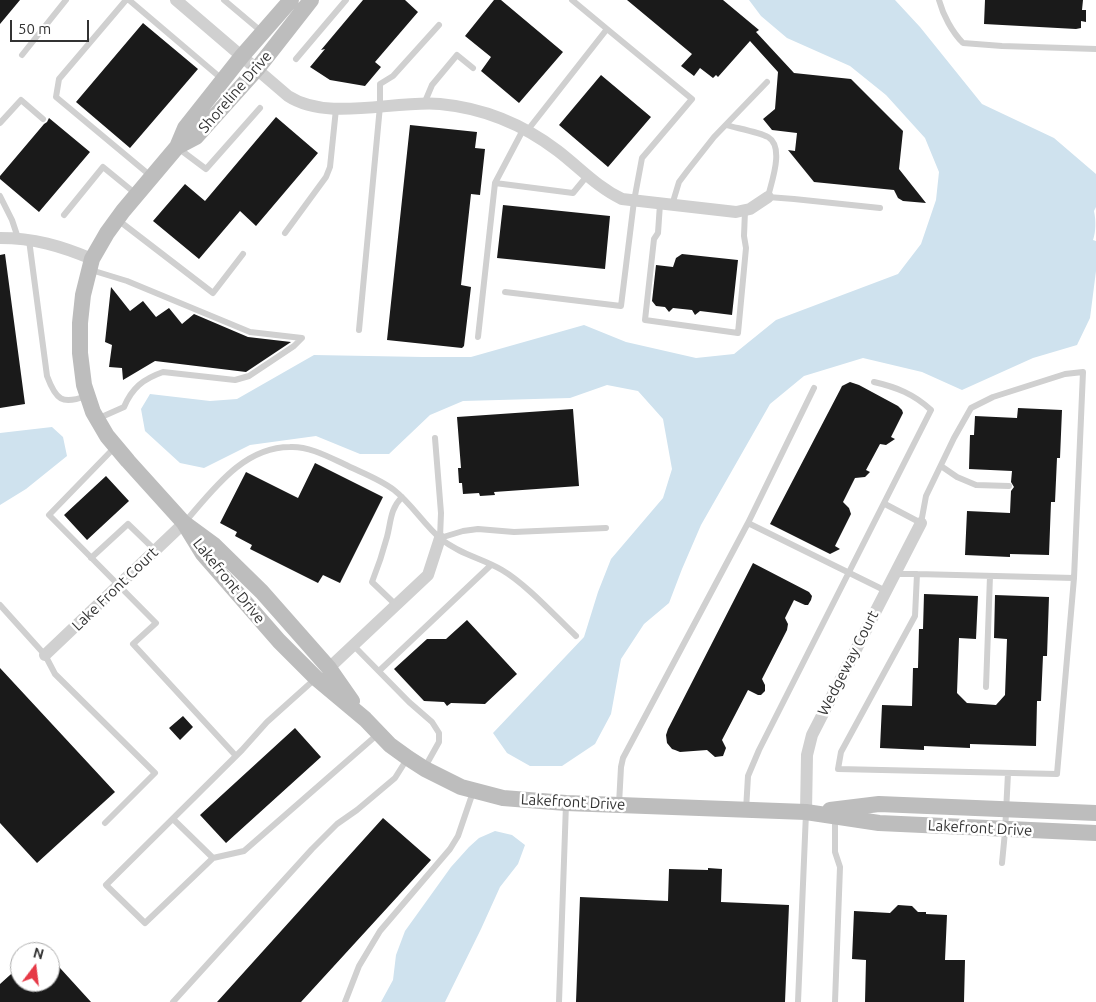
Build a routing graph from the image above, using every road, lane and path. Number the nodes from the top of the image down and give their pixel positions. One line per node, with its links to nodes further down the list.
1 (66, 0): 14 (lane)
2 (128, 0): 19 (lane); 31 (lane)
3 (176, 0): 15 (street)
4 (224, 0): 12 (lane)
5 (291, 0): 12 (street, Shoreline Drive)
6 (311, 0): 18 (street, Shoreline Drive)
7 (572, 0): 11 (lane)
8 (939, 0): 13 (lane)
9 (342, 2): 16 (lane)
10 (439, 26): 22 (lane)
11 (607, 29): 28 (lane); 36 (lane)
12 (262, 32): 15 (street, Shoreline Drive)
13 (1096, 49)
14 (22, 55)
15 (242, 56): 18 (street); 19 (street, Shoreline Drive)
16 (296, 59)
17 (472, 68): 21 (lane)
18 (257, 69): 24 (street); 29 (street, Shoreline Drive)
19 (222, 80): 29 (street, Shoreline Drive)
20 (767, 82): 27 (lane)
21 (424, 104): 22 (street); 28 (street)
22 (380, 106): 24 (street); 48 (lane)
23 (260, 108): 29 (lane)
24 (336, 109): 42 (lane)
25 (43, 119): 26 (lane)
26 (0, 122)
27 (726, 125): 35 (lane); 37 (lane)
28 (525, 130): 30 (street); 32 (lane)
29 (177, 147): 31 (street)
30 (587, 176): 32 (lane); 36 (street)
31 (152, 177): 33 (street)
32 (495, 183): 49 (lane)
33 (137, 194): 40 (lane); 41 (street)
34 (0, 196): 44 (lane)
35 (768, 197): 38 (lane); 39 (street)
36 (634, 200): 37 (street); 47 (lane)
37 (666, 204): 39 (street); 39 (lane)
38 (880, 208)
39 (745, 211)
40 (64, 215)
41 (117, 219): 45 (lane); 46 (street)
42 (285, 233)
43 (0, 238): 44 (street)
44 (23, 239): 46 (street); 52 (lane)
45 (243, 254)
46 (91, 264): 52 (street); 53 (lane)
47 (505, 292)
48 (359, 330)
49 (478, 337)
50 (874, 382): 59 (lane)
51 (814, 388): 61 (lane)
52 (88, 396): 53 (street)
53 (97, 419): 55 (street)
54 (435, 438): 64 (lane)
55 (116, 446): 60 (street, Lakefront Drive); 66 (lane)
56 (941, 466): 57 (lane); 62 (lane); 72 (lane)
57 (1009, 486)
58 (402, 498): 60 (lane); 64 (lane); 76 (lane)
59 (884, 504): 62 (lane); 68 (lane)
60 (184, 522): 65 (street, Lake Front Court); 81 (street, Lakefront Drive)
61 (748, 523): 68 (lane); 90 (lane)
62 (921, 523): 69 (street, Wedgeway Court)
63 (606, 528): 64 (lane)
64 (440, 538): 67 (lane); 76 (street)
65 (155, 550): 66 (lane); 73 (street, Lake Front Court)
66 (91, 558): 73 (lane)
67 (491, 565): 77 (lane); 80 (lane)
68 (850, 573): 74 (lane); 91 (lane)
69 (894, 574): 70 (lane); 74 (street, Wedgeway Court)
70 (917, 574): 71 (lane); 87 (lane)
71 (990, 576): 72 (lane); 82 (lane)
72 (1074, 578): 87 (lane)
73 (118, 585): 79 (street, Lake Front Court); 84 (lane)
74 (886, 591): 93 (street, Wedgeway Court)
75 (0, 605): 79 (lane)
76 (396, 605): 78 (street)
77 (576, 636)
78 (353, 645): 80 (lane); 81 (street)
79 (45, 655): 97 (lane)
80 (379, 671): 86 (lane)
81 (322, 673): 83 (street, Lakefront Drive); 84 (lane)
82 (986, 687)
83 (379, 734): 85 (street, Lakefront Drive); 100 (lane)
84 (236, 756): 96 (lane)
85 (408, 758): 86 (street, Lakefront Drive); 102 (lane)
86 (425, 769): 88 (street, Lakefront Drive)
87 (1008, 773): 92 (lane)
88 (473, 790): 89 (street, Lakefront Drive); 103 (lane)
89 (566, 803): 90 (street, Lakefront Drive); 104 (lane)
90 (619, 805): 91 (street, Lakefront Drive)
91 (746, 810): 93 (street, Lakefront Drive)
92 (1006, 810): 93 (street, Lakefront Drive); 94 (street, Lakefront Drive); 98 (lane)
93 (806, 812): 95 (street, Lakefront Drive); 105 (lane)
94 (1096, 813)
95 (835, 817): 98 (street, Lakefront Drive); 106 (lane)
96 (173, 819): 100 (lane); 100 (lane)
97 (106, 822)
98 (1005, 829): 99 (street, Lakefront Drive); 101 (lane)
99 (1096, 833)
100 (213, 858)
101 (1002, 863)
102 (173, 1002)
103 (345, 1002)
104 (559, 1002)
105 (798, 1002)
106 (835, 1002)

